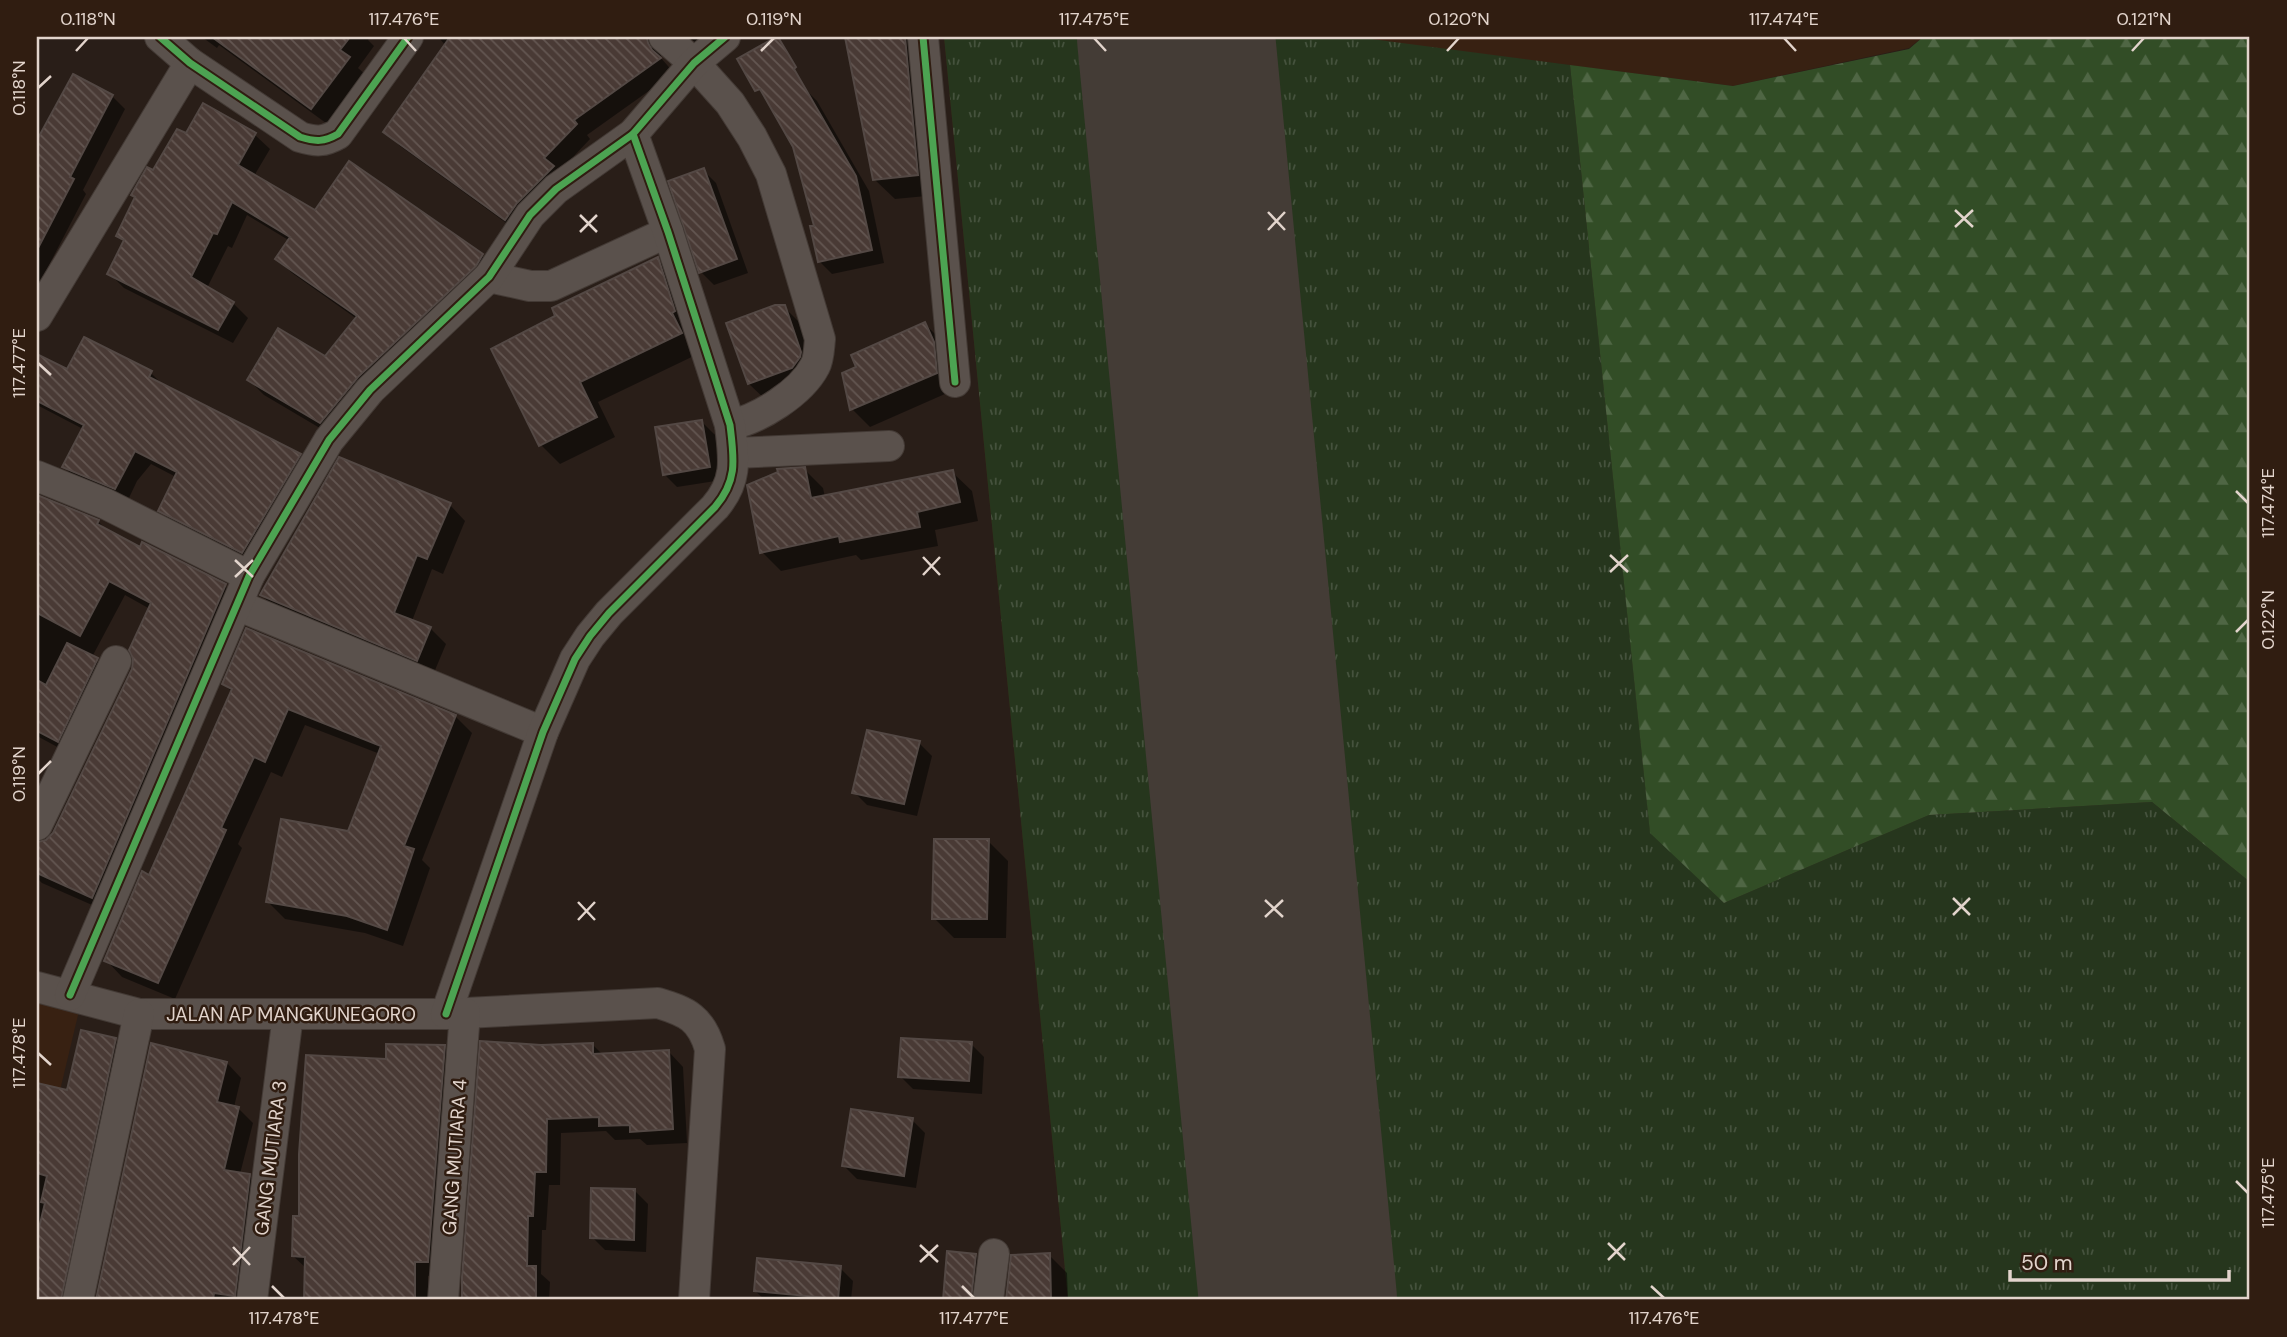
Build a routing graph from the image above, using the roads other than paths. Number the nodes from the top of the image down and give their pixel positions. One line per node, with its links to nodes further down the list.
1 (160, 37): 6 (street)
2 (408, 37): 6 (street)
3 (664, 37): 7 (street)
4 (725, 37): 7 (street)
5 (923, 37): 12 (street)
6 (190, 62): 11 (street)
7 (694, 62): 8 (street); 13 (street)
8 (633, 134): 9 (street); 10 (street)
9 (668, 232): 10 (street); 13 (street)
10 (489, 277): 16 (street)
11 (37, 316)
12 (955, 382)
13 (732, 439): 14 (street); 19 (street, GANG MUTIARA 4)
14 (889, 446)
15 (37, 475): 16 (street)
16 (249, 576): 17 (street)
17 (237, 605): 19 (street); 22 (street)
18 (116, 661): 20 (street)
19 (543, 732): 24 (street, GANG MUTIARA 4)
20 (37, 825)
21 (37, 986): 22 (street, JALAN AP MANGKUNEGORO)
22 (70, 995): 23 (street, JALAN AP MANGKUNEGORO)
23 (139, 1014): 25 (street, JALAN AP MANGKUNEGORO); 27 (street)
24 (456, 1014): 25 (street, JALAN AP MANGKUNEGORO); 29 (street, GANG MUTIARA 4); 30 (street, JALAN AP MANGKUNEGORO)
25 (288, 1015): 28 (street, GANG MUTIARA 3)
26 (994, 1254): 31 (street)
27 (78, 1300)
28 (252, 1300)
29 (443, 1300)
30 (694, 1300)
31 (988, 1300)

